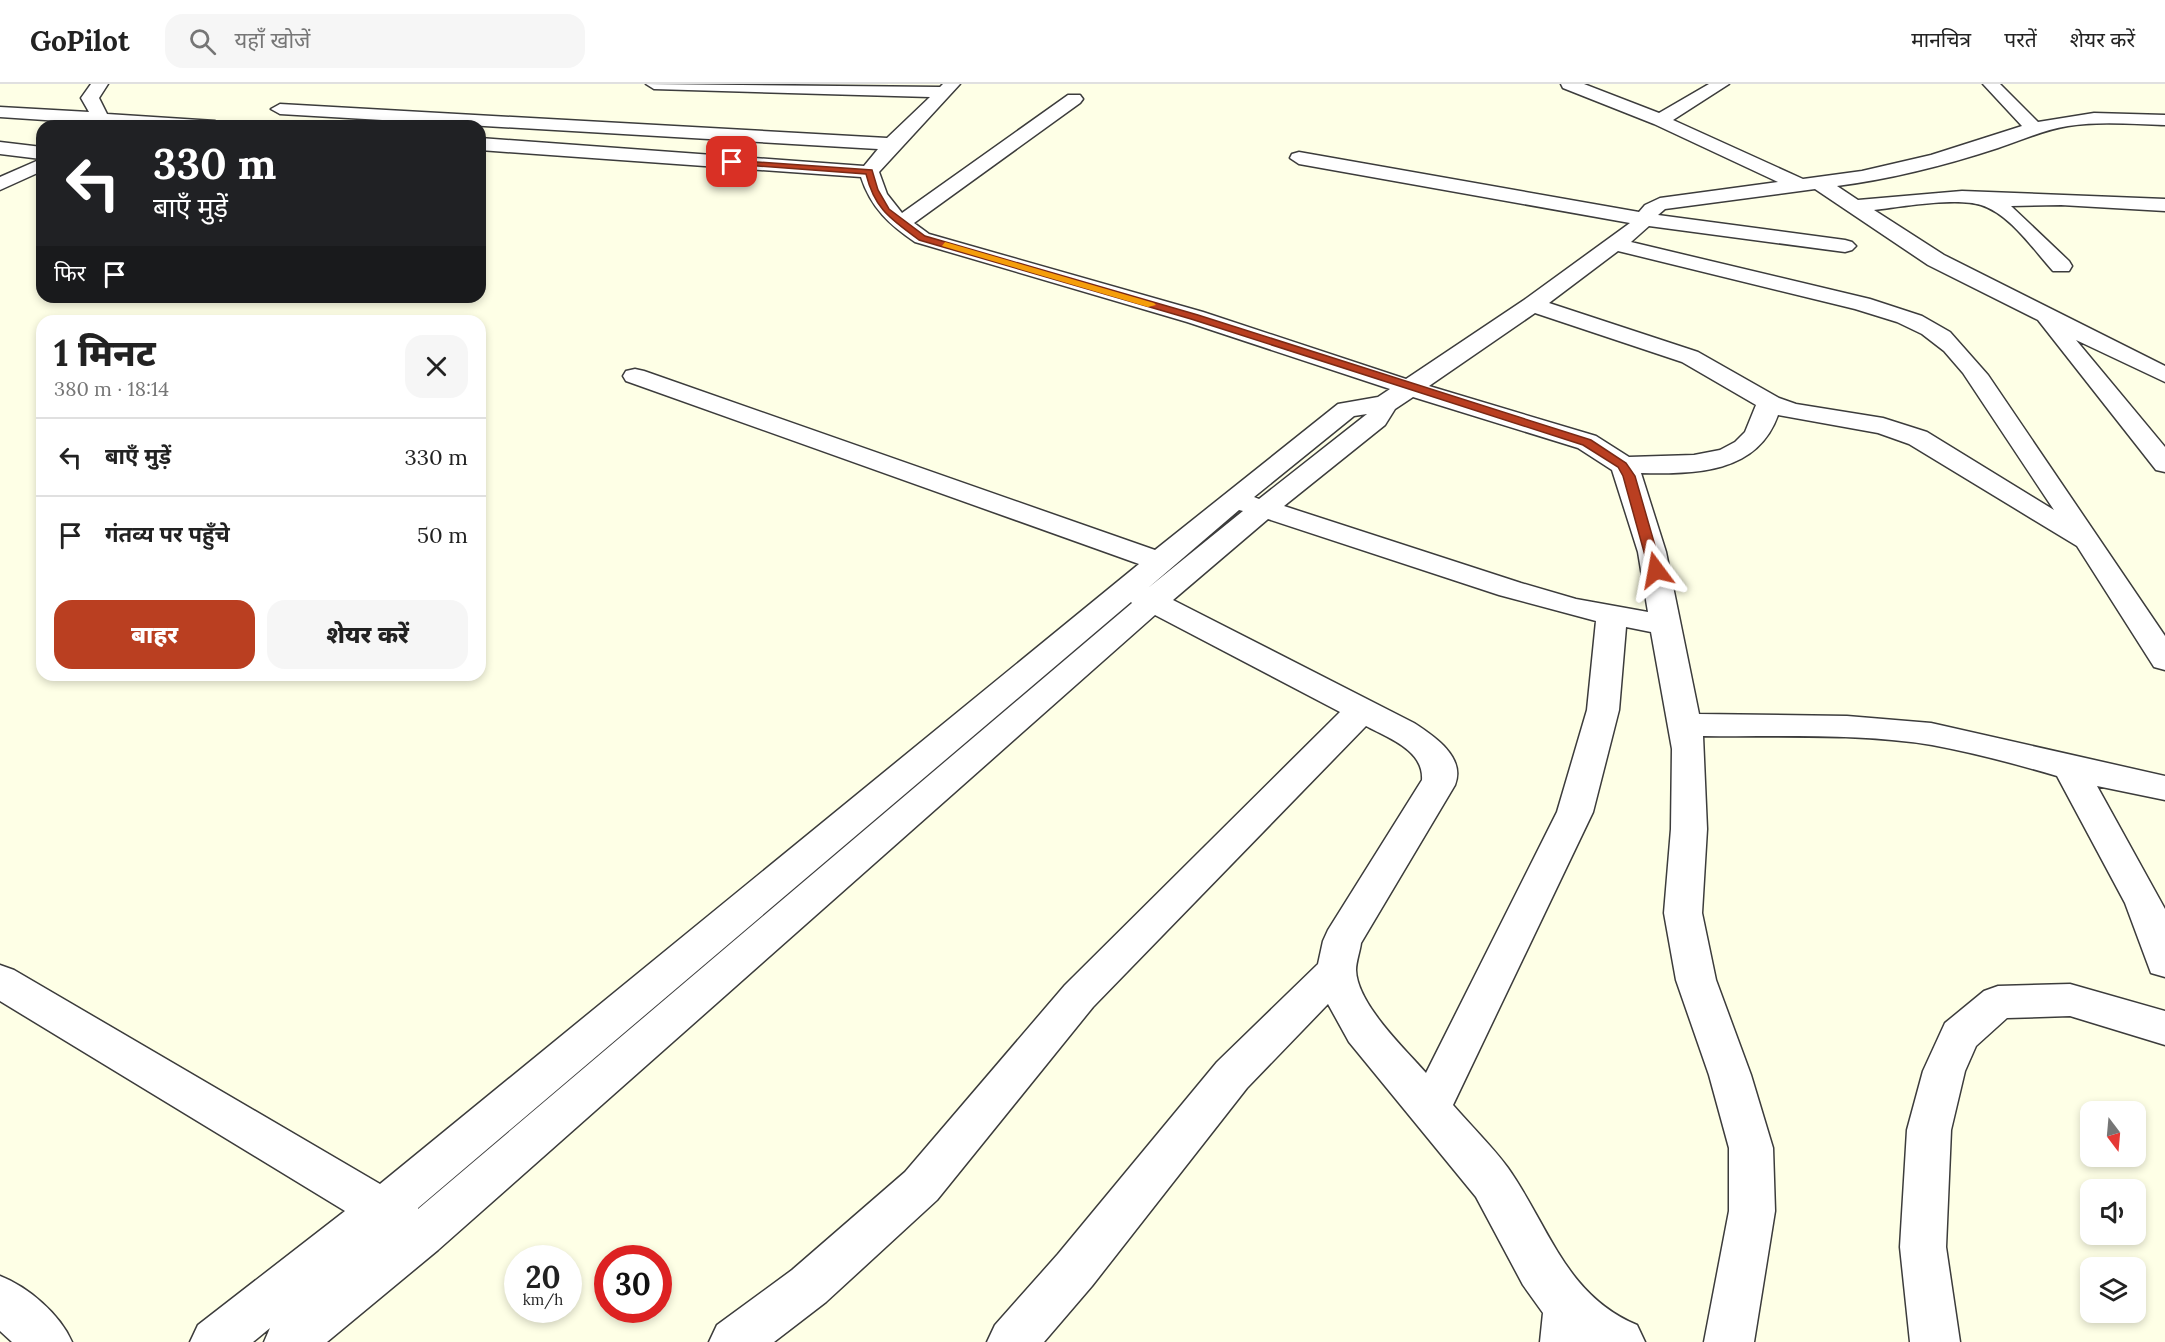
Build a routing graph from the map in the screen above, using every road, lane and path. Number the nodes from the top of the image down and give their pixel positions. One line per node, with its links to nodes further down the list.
1 (100, 84): 14 (street)
2 (654, 84): 6 (street)
3 (1569, 84): 9 (street)
4 (1719, 84): 16 (street)
5 (1991, 84): 19 (street)
6 (859, 87): 8 (street)
7 (1623, 88): 9 (street)
8 (943, 95): 21 (street)
9 (1604, 98): 16 (street)
10 (1074, 99): 33 (street)
11 (280, 109): 15 (street)
12 (0, 112): 13 (street)
13 (72, 120)
14 (98, 120)
15 (473, 120)
16 (1660, 120): 28 (street)
17 (2165, 120): 19 (street)
18 (486, 121): 21 (street)
19 (2034, 128): 28 (street)
20 (486, 144): 26 (street)
21 (893, 144): 26 (street)
22 (0, 148): 23 (street)
23 (36, 152)
24 (1299, 158): 32 (street)
25 (36, 167): 27 (street)
26 (869, 172): 33 (street)
27 (0, 184)
28 (1811, 185): 31 (street); 32 (street)
29 (1987, 200): 30 (street); 31 (street); 36 (street)
30 (2165, 205)
31 (1855, 206): 38 (street)
32 (1644, 219): 34 (street); 35 (street)
33 (900, 224): 41 (street)
34 (1615, 244): 37 (street); 46 (street)
35 (1845, 246)
36 (2061, 266)
37 (1532, 304): 41 (street); 42 (street)
38 (2042, 312): 39 (street); 43 (street)
39 (2165, 375)
40 (635, 376): 47 (street)
41 (1396, 396): 44 (street); 45 (street)
42 (1770, 403): 44 (street); 46 (street)
43 (2165, 464)
44 (1623, 465): 50 (street)
45 (1248, 504): 47 (street); 48 (street); 49 (street)
46 (2092, 545): 51 (street)
47 (1158, 561): 48 (street)
48 (1140, 594): 52 (street); 61 (street); 62 (street)
49 (1612, 616): 50 (street); 60 (street)
50 (1666, 625): 53 (street)
51 (2165, 660)
52 (1361, 711): 57 (street); 68 (street)
53 (1685, 725): 54 (street); 71 (street)
54 (2070, 768): 55 (street); 56 (street)
55 (2165, 788)
56 (2165, 962)
57 (1336, 971): 60 (street); 69 (street)
58 (0, 981): 61 (street)
59 (2165, 1028): 72 (street)
60 (1431, 1107): 64 (street)
61 (383, 1209): 62 (street); 66 (street)
62 (422, 1234): 67 (street)
63 (0, 1299): 65 (street)
64 (1566, 1325): 70 (street)
65 (48, 1342)
66 (215, 1342)
67 (289, 1342)
68 (734, 1342)
69 (1012, 1342)
70 (1620, 1342)
71 (1729, 1342)
72 (1935, 1342)

